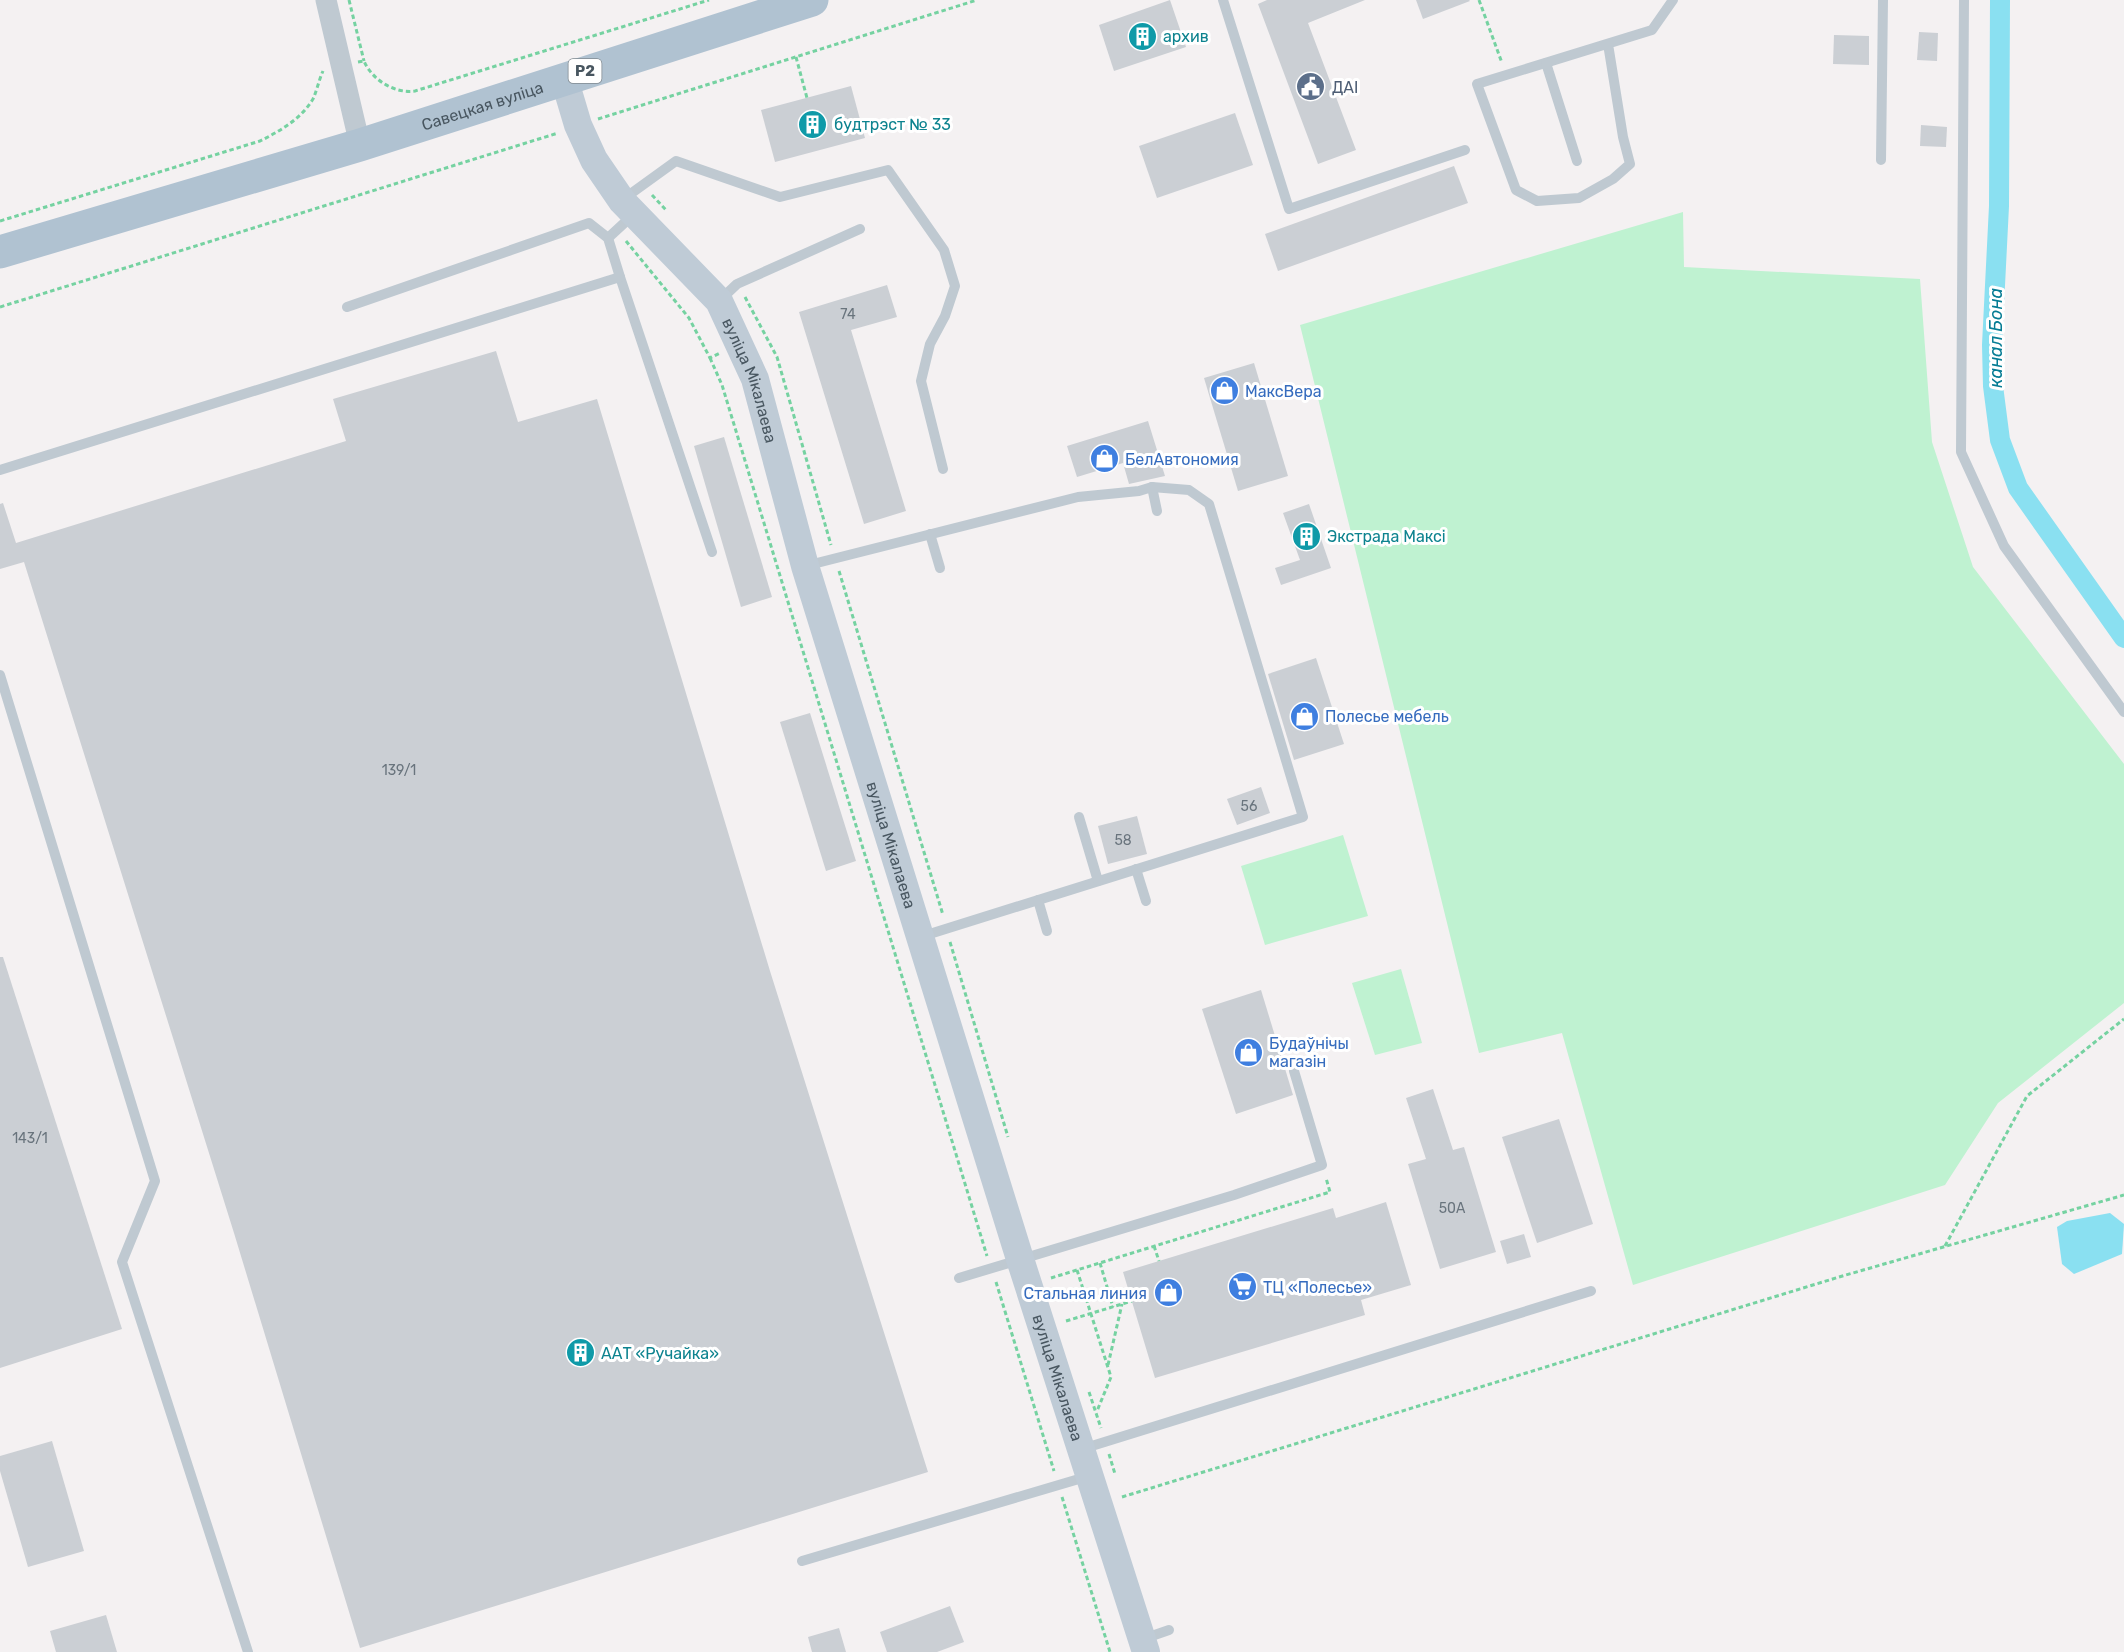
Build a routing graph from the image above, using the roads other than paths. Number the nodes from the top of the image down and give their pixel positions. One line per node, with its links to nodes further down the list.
1 (326, 0): 10 (street)
2 (812, 0): 9 (main road, Савецкая вуліца / Р2)
3 (1223, 0): 11 (lane)
4 (1673, 0): 7 (lane)
5 (1883, 0): 12 (lane)
6 (1964, 0): 30 (lane)
7 (1608, 44): 8 (lane); 8 (lane)
8 (1546, 63): 13 (lane)
9 (564, 78): 10 (main road, Савецкая вуліца / Р2); 14 (main road, вуліца Мікалаева)
10 (360, 145): 17 (main road, Савецкая вуліца / Р2)
11 (1465, 150)
12 (1881, 160)
13 (1577, 161)
14 (625, 215): 16 (lane); 19 (main road, вуліца Мікалаева); 21 (lane)
15 (860, 229): 19 (lane)
16 (608, 238): 18 (lane); 20 (lane)
17 (0, 252)
18 (620, 277): 22 (lane); 26 (lane)
19 (719, 301): 27 (main road, вуліца Мікалаева)
20 (347, 307)
21 (943, 469)
22 (0, 470)
23 (1152, 488): 24 (lane); 25 (lane); 32 (lane)
24 (1157, 511)
25 (930, 534): 27 (lane); 28 (lane)
26 (712, 552)
27 (805, 566): 37 (main road, вуліца Мікалаева)
28 (940, 568)
29 (0, 675): 46 (lane)
30 (2124, 712)
31 (1079, 817): 33 (lane)
32 (1136, 869): 33 (lane); 35 (lane)
33 (1098, 881): 34 (lane)
34 (1038, 900): 36 (lane); 37 (lane)
35 (1146, 901)
36 (1047, 931)
37 (920, 937): 39 (main road, вуліца Мікалаева)
38 (1294, 1071): 39 (lane)
39 (1020, 1259): 40 (lane); 42 (main road, вуліца Мікалаева)
40 (959, 1278)
41 (1591, 1291): 42 (lane)
42 (1086, 1463): 43 (lane); 45 (main road, вуліца Мікалаева)
43 (802, 1561)
44 (1169, 1630): 45 (lane)
45 (1144, 1646)
46 (248, 1652)

